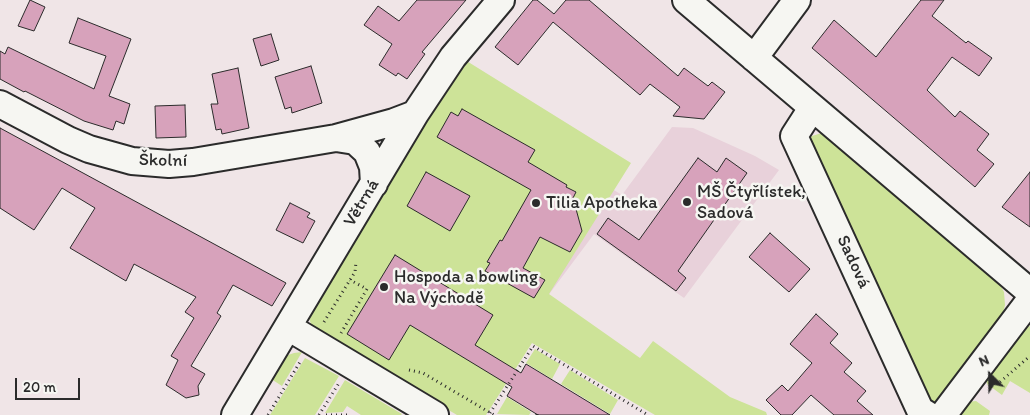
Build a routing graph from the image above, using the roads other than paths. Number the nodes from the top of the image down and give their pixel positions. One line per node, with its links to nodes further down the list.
1 (501, 0): 7 (street, Větrná)
2 (686, 0): 4 (street)
3 (797, 0): 4 (street)
4 (754, 58): 6 (street)
5 (0, 104): 8 (street, Školní)
6 (812, 108): 10 (street); 15 (street, Sadová)
7 (415, 114): 8 (street, Školní); 9 (street, Větrná)
8 (336, 138): 9 (street, Školní)
9 (374, 184): 12 (street, Větrná)
10 (1030, 292)
11 (1030, 300): 16 (street)
12 (288, 327): 13 (street, Větrná); 14 (street)
13 (235, 415)
14 (435, 415)
15 (928, 415)
16 (942, 415)

